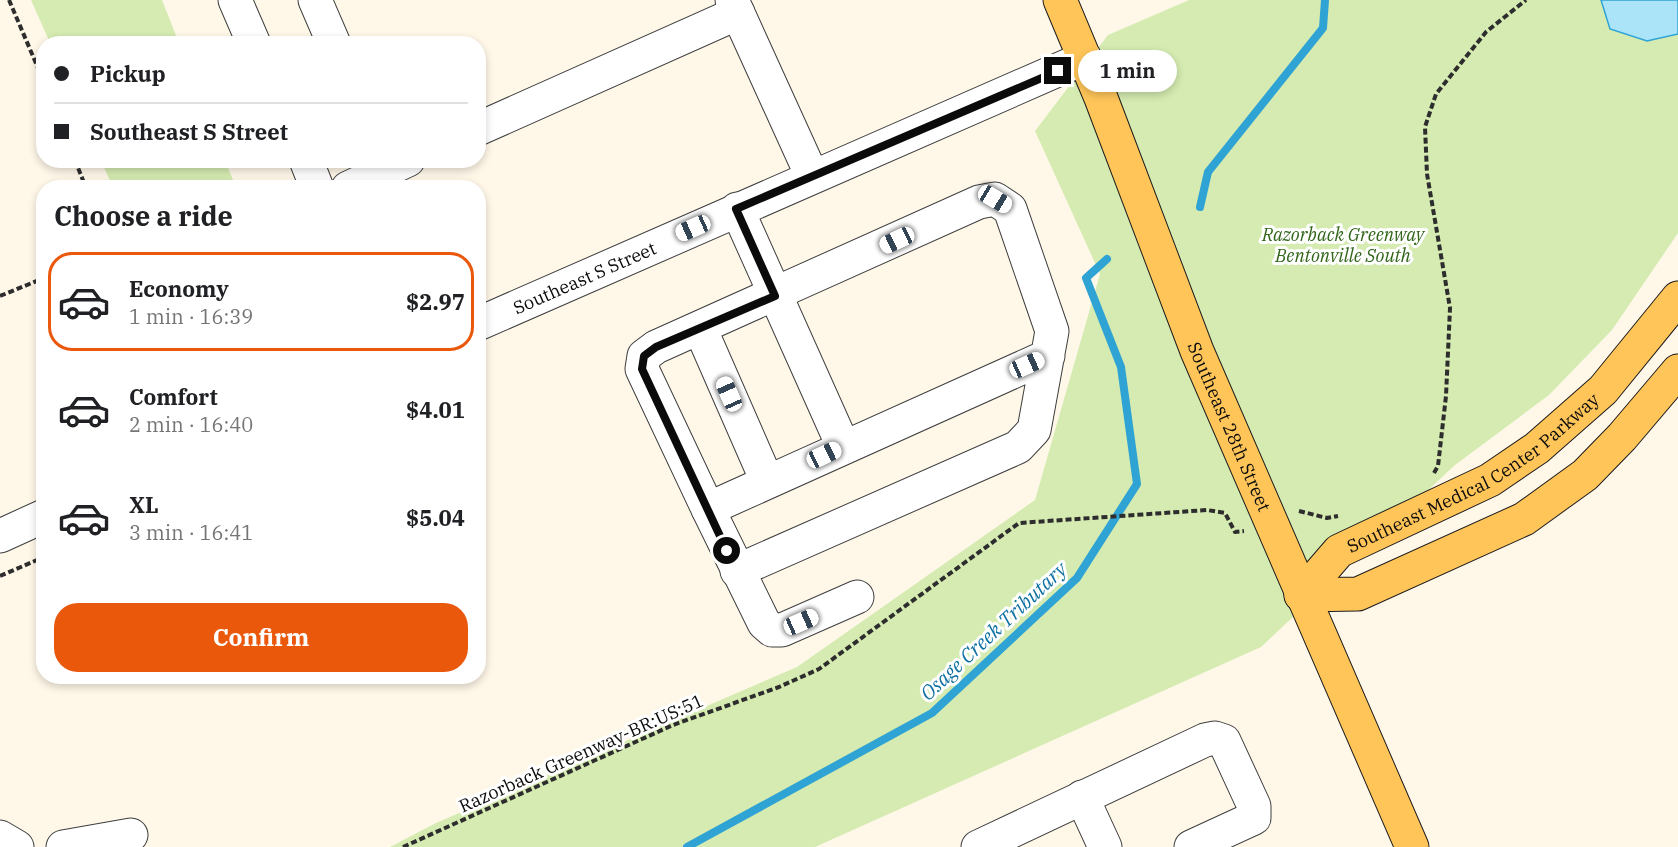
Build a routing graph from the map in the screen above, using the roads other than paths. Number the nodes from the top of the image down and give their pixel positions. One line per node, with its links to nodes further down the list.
1 (235, 0): 5 (street)
2 (315, 0): 6 (street)
3 (1060, 0): 7 (main road, Southeast 28th Street)
4 (735, 7): 8 (street); 10 (street)
5 (251, 36)
6 (331, 36)
7 (1084, 58): 10 (street, Southeast S Street); 25 (main road, Southeast 28th Street)
8 (486, 125)
9 (385, 168): 11 (street)
10 (812, 176): 12 (street, Southeast S Street)
11 (363, 180)
12 (736, 209): 13 (street); 15 (street, Southeast S Street)
13 (775, 296): 16 (street); 17 (street); 19 (street)
14 (1678, 298): 25 (main road, Southeast Medical Center Parkway)
15 (486, 320)
16 (700, 328): 20 (street); 21 (street)
17 (1047, 356): 19 (street); 24 (street)
18 (1678, 371): 25 (main road)
19 (843, 446): 20 (street)
20 (768, 482): 21 (street)
21 (708, 509): 24 (street)
22 (36, 520): 23 (street)
23 (0, 536)
24 (737, 571): 26 (street)
25 (1301, 595): 35 (main road, Southeast 28th Street)
26 (857, 597)
27 (1082, 796): 32 (street); 33 (street); 34 (street)
28 (131, 835): 31 (street)
29 (0, 837): 30 (street)
30 (18, 847)
31 (63, 847)
32 (978, 847)
33 (1106, 847)
34 (1191, 847)
35 (1412, 847)

